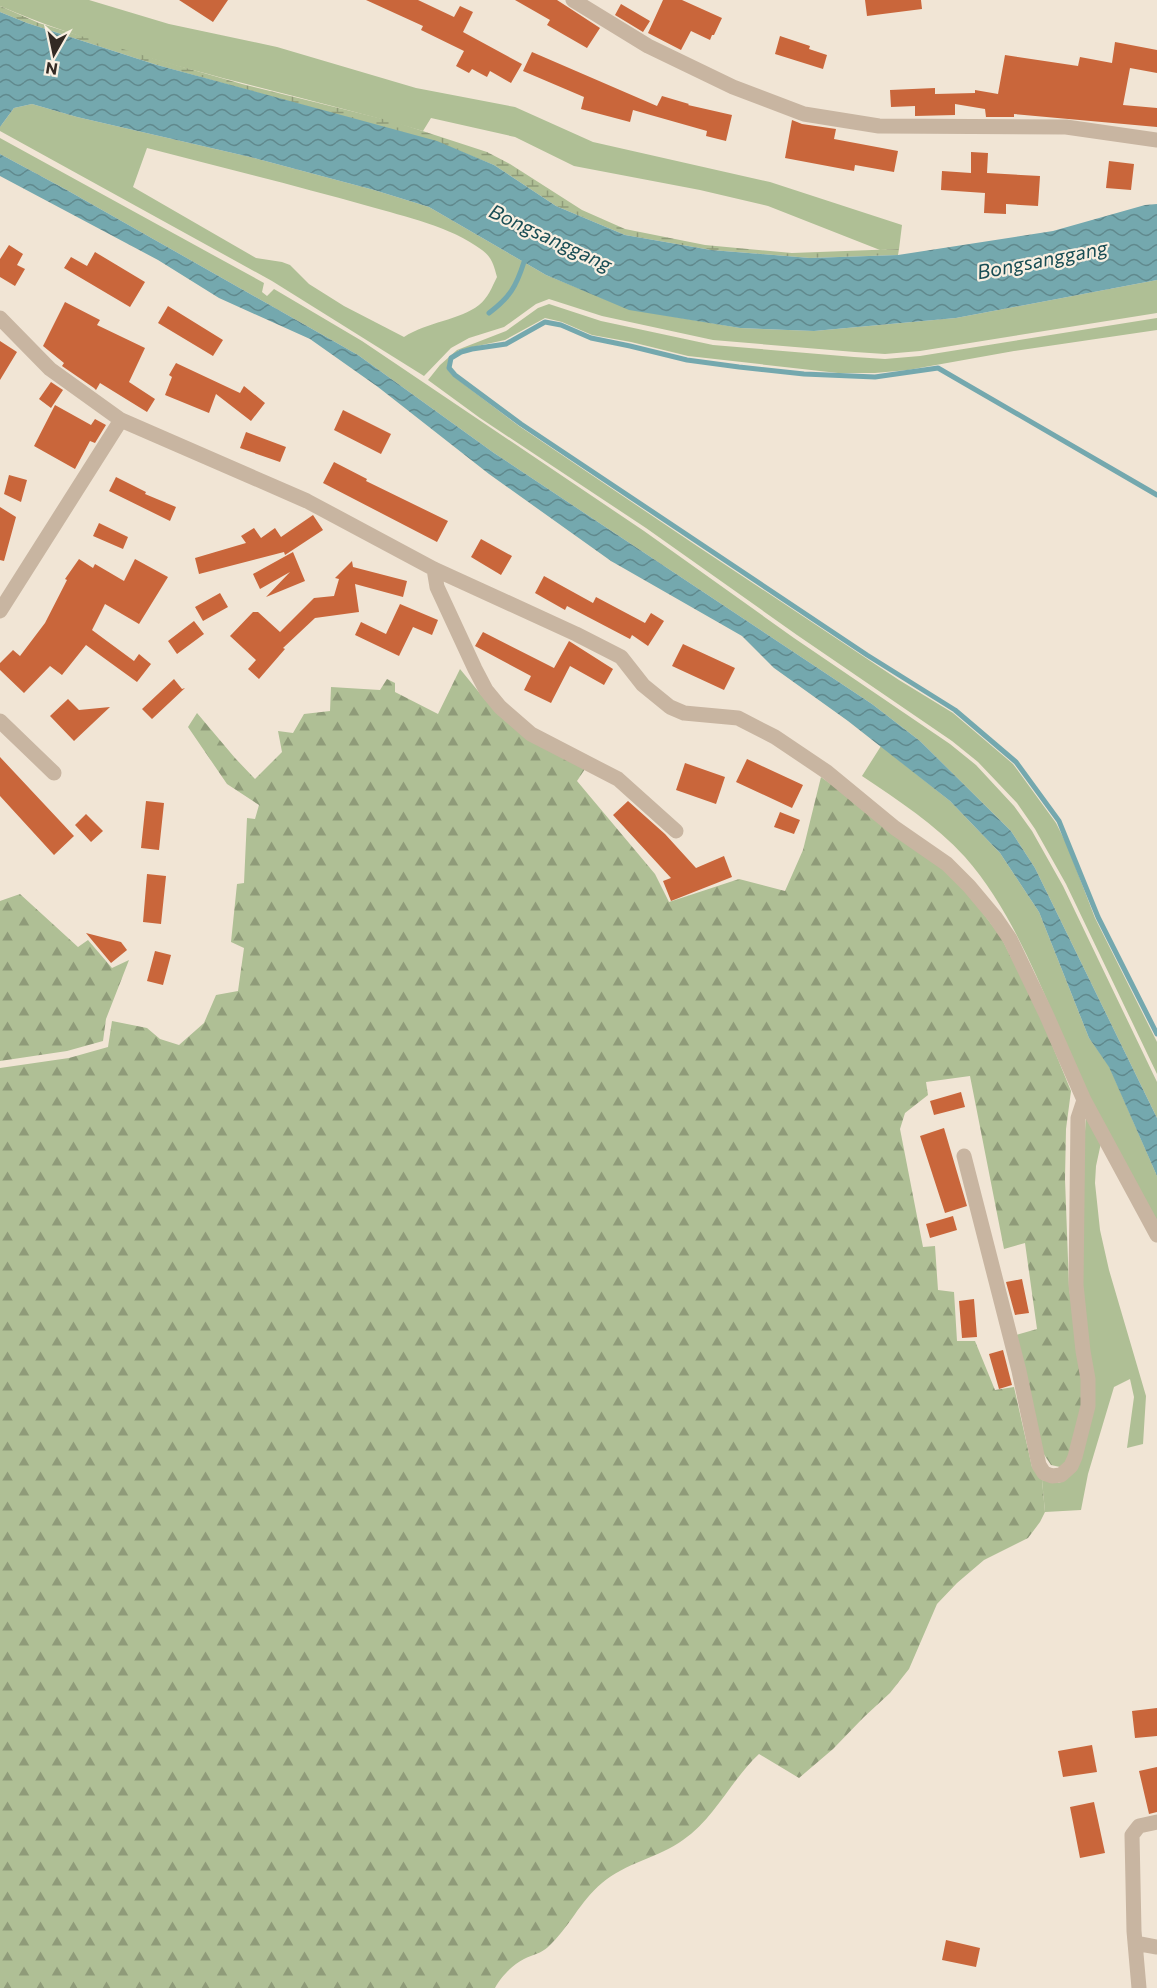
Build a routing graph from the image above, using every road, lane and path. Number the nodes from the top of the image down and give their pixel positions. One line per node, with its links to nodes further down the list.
1 (573, 0): 2 (street)
2 (1157, 140)
3 (0, 318): 4 (street)
4 (121, 420): 5 (street); 6 (street)
5 (434, 569): 9 (street); 10 (street)
6 (0, 611)
7 (0, 721): 8 (street)
8 (54, 773)
9 (676, 831)
10 (1084, 1100): 11 (street); 12 (street)
11 (964, 1156)
12 (1157, 1235)
13 (1157, 1822): 14 (street)
14 (1135, 1943): 15 (street); 16 (street)
15 (1157, 1947)
16 (1139, 1988)

